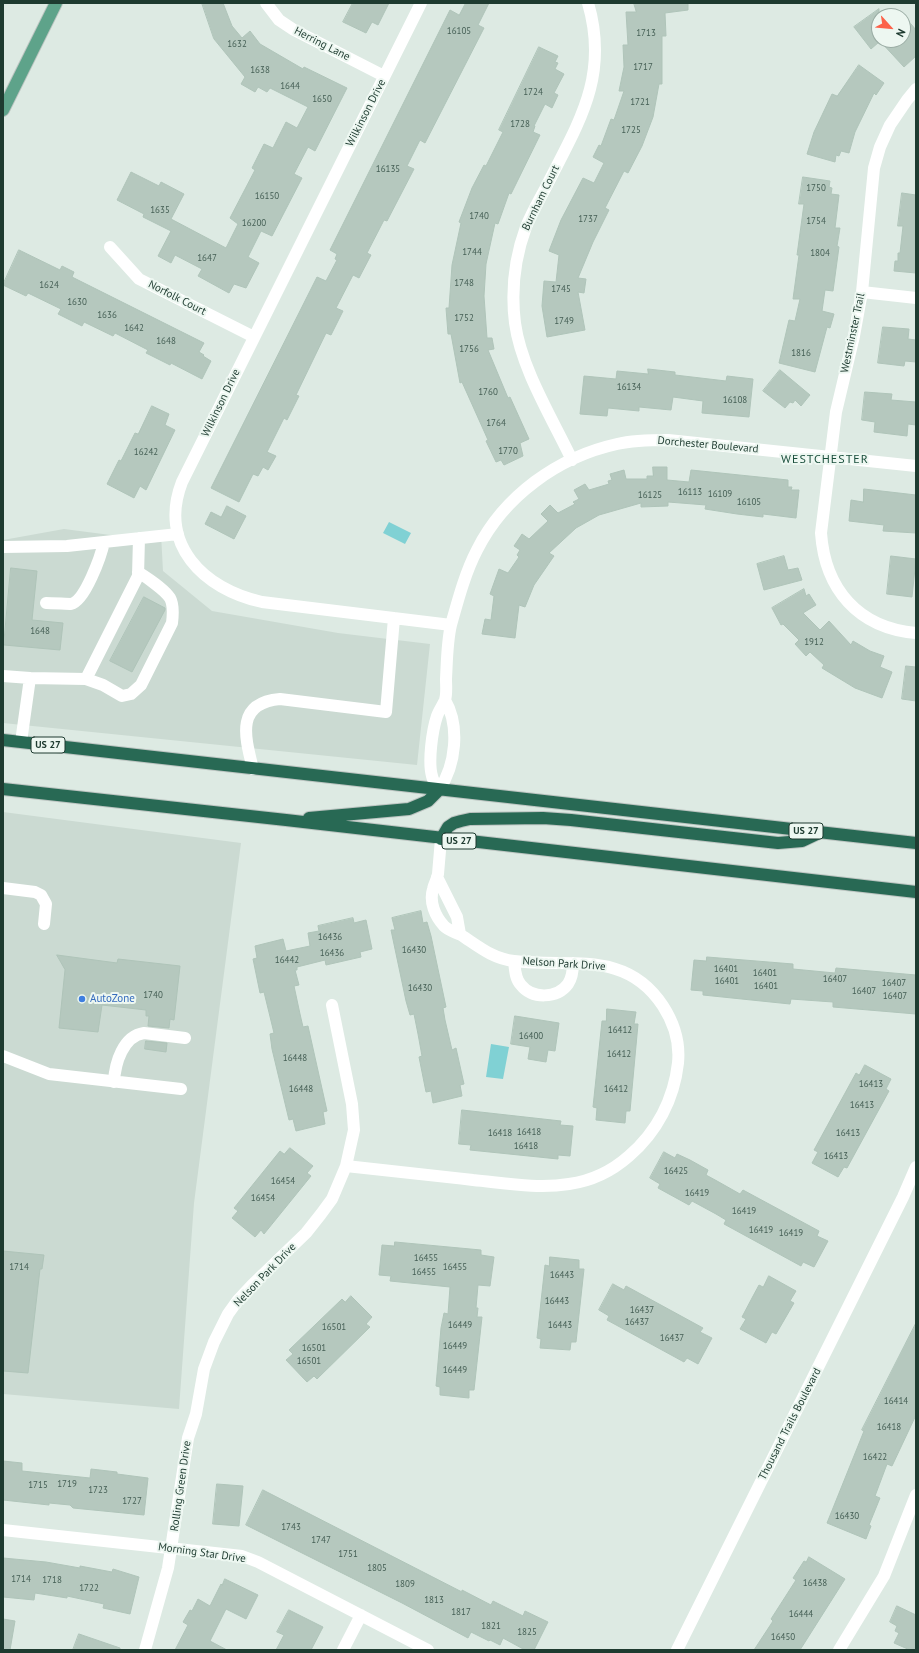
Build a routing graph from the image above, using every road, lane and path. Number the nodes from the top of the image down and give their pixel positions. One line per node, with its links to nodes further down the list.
1 (56, 3): 7 (main road)
2 (266, 3): 5 (street, Herring Lane)
3 (421, 3): 5 (street, Wilkinson Drive)
4 (588, 3): 13 (street, Burnham Court)
5 (384, 76): 11 (street, Wilkinson Drive)
6 (916, 89): 9 (street, Westminster Trail)
7 (3, 110)
8 (110, 248): 11 (street, Norfolk Court)
9 (862, 292): 10 (street); 12 (street, Westminster Trail)
10 (916, 298)
11 (254, 337): 15 (street, Wilkinson Drive)
12 (830, 457): 13 (street, Dorchester Boulevard); 14 (street, Dorchester Boulevard); 23 (street, Westminster Trail)
13 (572, 460): 22 (street, Dorchester Boulevard)
14 (916, 466)
15 (178, 534): 16 (street); 21 (street, Wilkinson Drive)
16 (139, 538): 17 (street); 19 (street)
17 (104, 542): 18 (street); 20 (street)
18 (3, 547)
19 (138, 572): 26 (street); 26 (street)
20 (46, 603)
21 (394, 618): 22 (street, Wilkinson Drive); 30 (street)
22 (451, 625): 27 (street, Dorchester Boulevard)
23 (916, 633)
24 (3, 676): 25 (street)
25 (30, 678): 26 (street); 29 (street)
26 (86, 679)
27 (445, 700): 32 (street, Dorchester Boulevard); 32 (street)
28 (3, 740): 29 (highway, US 27)
29 (21, 742): 30 (highway, US 27)
30 (253, 769): 32 (highway, US 27)
31 (3, 789): 33 (highway, US 27)
32 (438, 790): 33 (highway); 34 (highway, US 27)
33 (286, 820): 35 (highway, US 27)
34 (820, 832): 35 (highway); 36 (highway, US 27)
35 (441, 838): 37 (street); 39 (highway, US 27)
36 (916, 843)
37 (437, 877): 41 (street); 41 (street, Nelson Park Drive)
38 (3, 888): 40 (street)
39 (916, 892)
40 (44, 924)
41 (460, 934): 42 (street, Nelson Park Drive)
42 (514, 961): 43 (street, Nelson Park Drive); 43 (street)
43 (573, 963): 49 (street, Nelson Park Drive)
44 (332, 1005): 49 (street, Nelson Park Drive)
45 (185, 1038): 47 (street)
46 (3, 1056): 47 (street)
47 (114, 1082): 48 (street)
48 (181, 1089)
49 (346, 1166): 53 (street, Nelson Park Drive)
50 (916, 1166): 52 (street, Thousand Trails Boulevard)
51 (916, 1184): 52 (street, Thousand Trails Boulevard)
52 (904, 1197): 61 (street, Thousand Trails Boulevard)
53 (200, 1391): 56 (street, Rolling Green Drive)
54 (915, 1503): 62 (street)
55 (3, 1530): 56 (street, Morning Star Drive)
56 (172, 1548): 57 (street, Morning Star Drive); 58 (street, Rolling Green Drive)
57 (361, 1615): 59 (street); 60 (street, Morning Star Drive)
58 (145, 1650)
59 (343, 1650)
60 (428, 1650)
61 (677, 1650)
62 (839, 1650)

